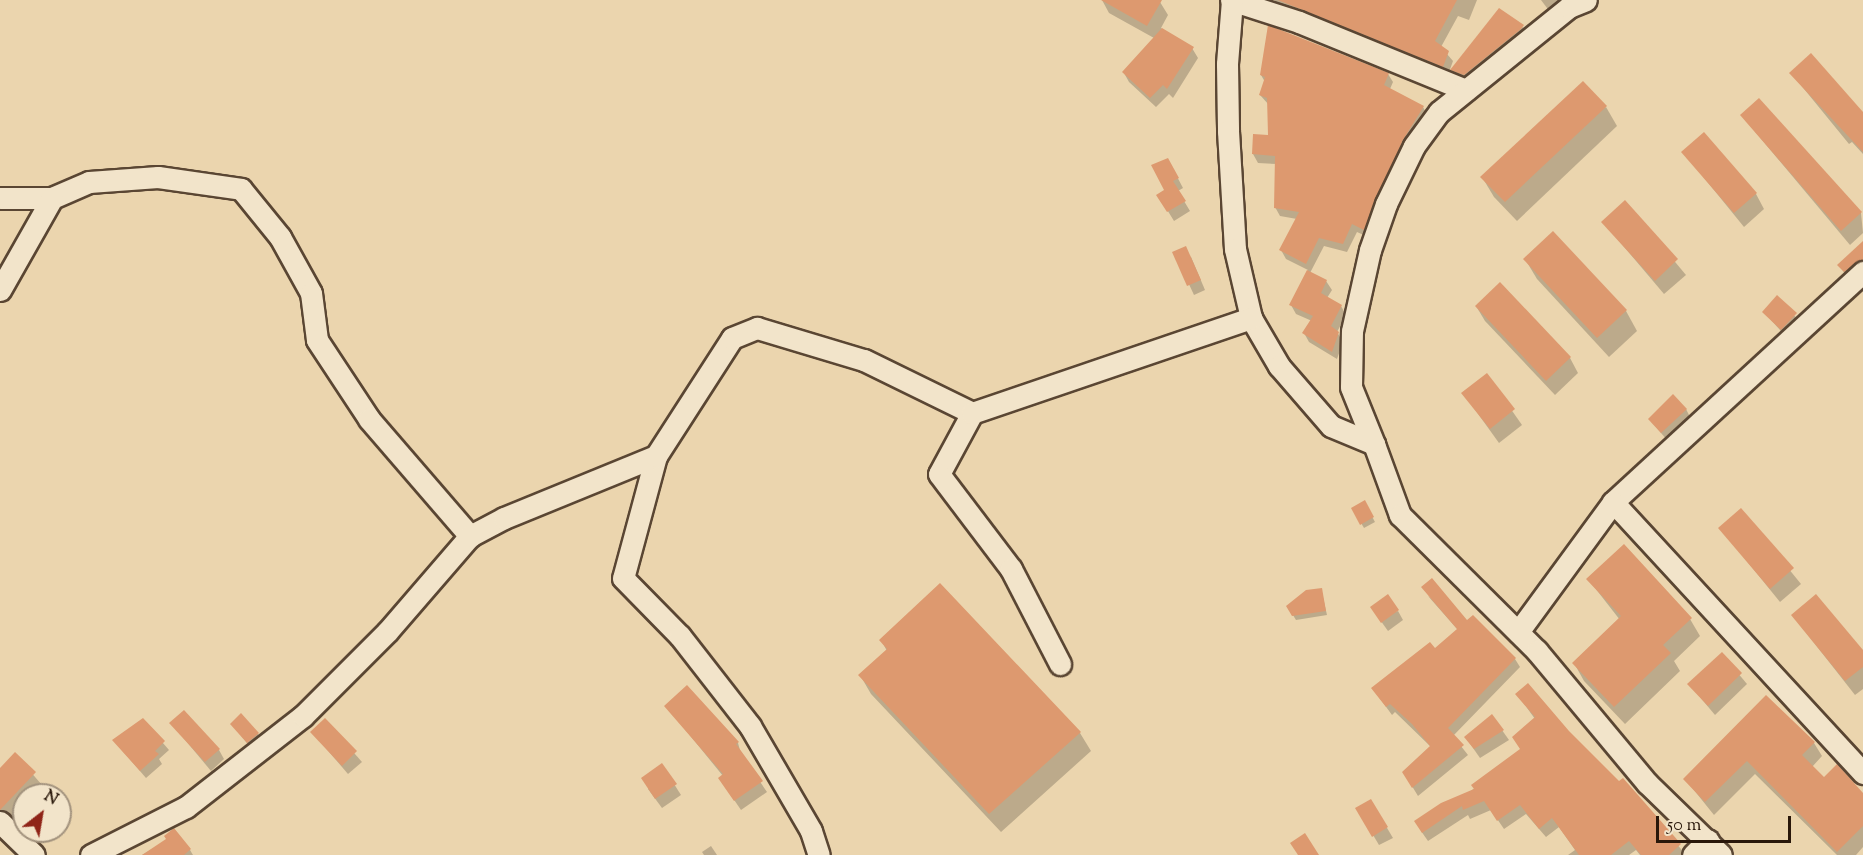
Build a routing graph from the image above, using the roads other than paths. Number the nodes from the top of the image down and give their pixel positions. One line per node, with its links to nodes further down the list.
1 (1232, 0): 3 (street); 8 (street)
2 (1586, 0): 3 (street)
3 (1466, 90): 10 (street)
4 (0, 198): 5 (street)
5 (52, 198): 7 (street); 13 (street)
6 (1863, 272): 12 (street)
7 (0, 290)
8 (1251, 318): 9 (street); 10 (street)
9 (972, 413): 11 (street); 15 (street)
10 (1374, 444): 14 (street)
11 (656, 456): 13 (street); 21 (street)
12 (1612, 502): 14 (street); 16 (street)
13 (470, 536): 20 (street)
14 (1518, 632): 18 (street)
15 (1060, 663)
16 (1863, 773)
17 (0, 822): 19 (street)
18 (1707, 850)
19 (34, 855)
20 (91, 855)
21 (819, 855)

